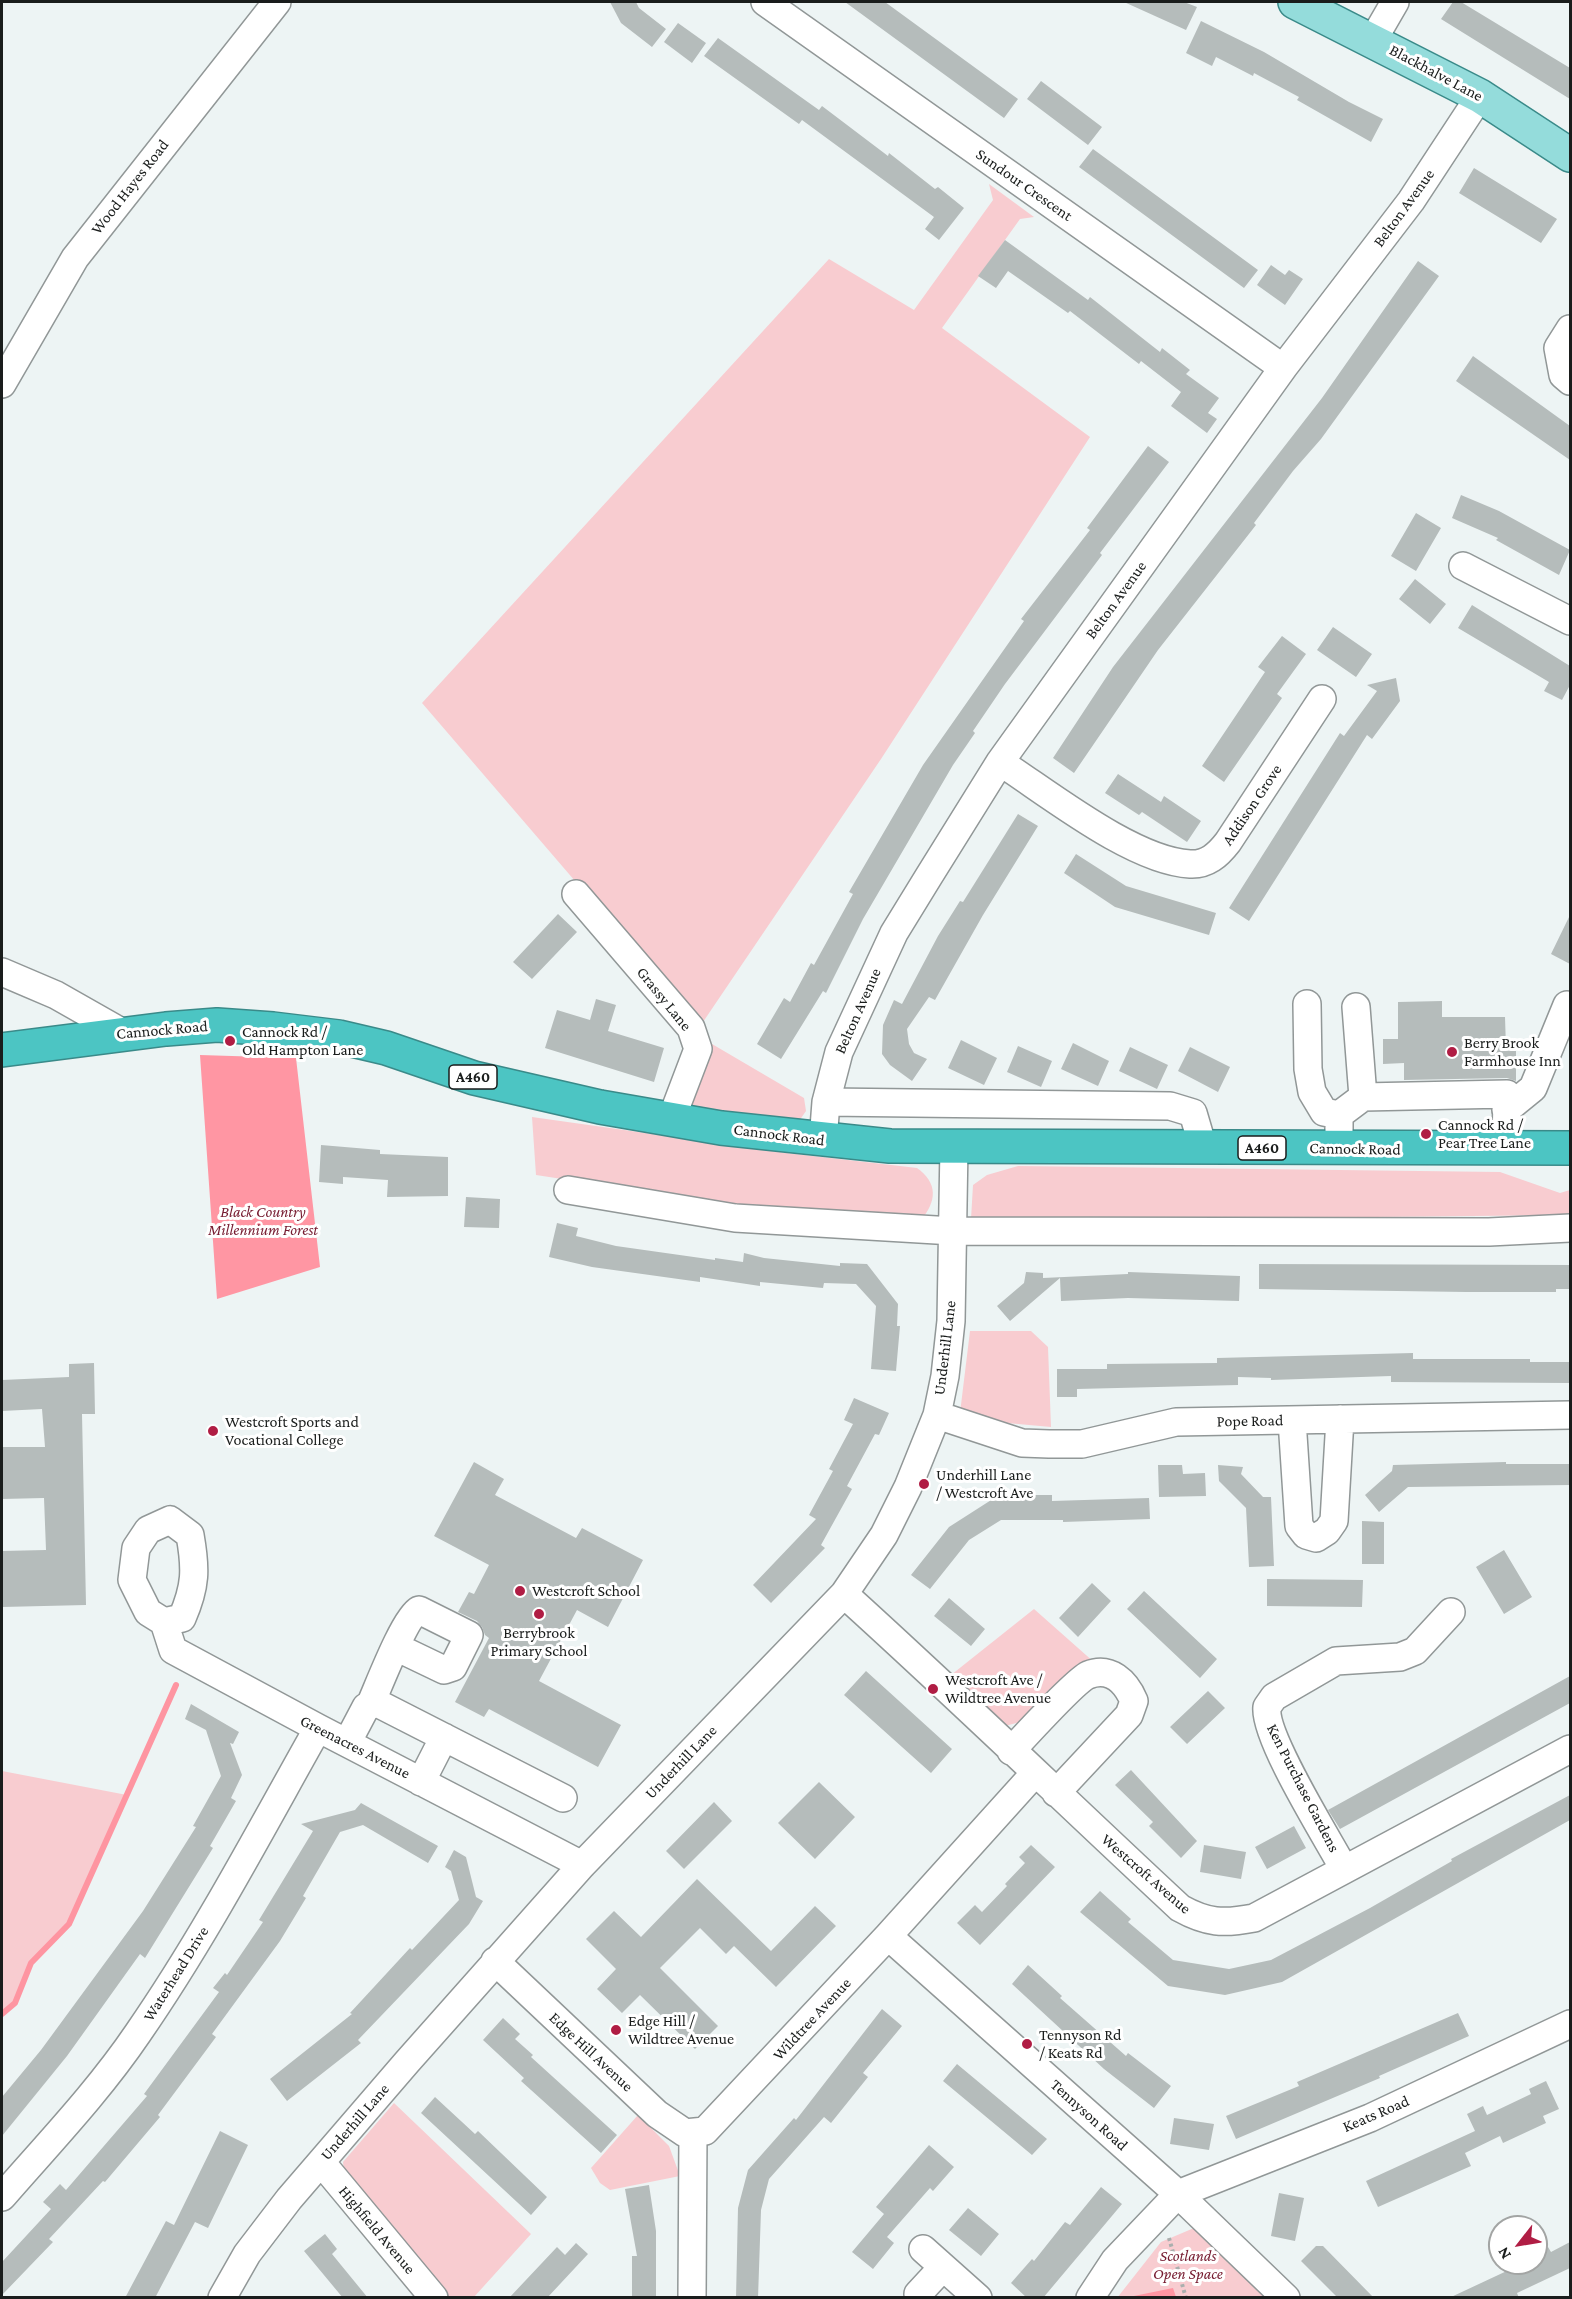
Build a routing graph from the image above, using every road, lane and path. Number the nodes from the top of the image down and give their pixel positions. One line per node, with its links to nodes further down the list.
1 (277, 2): 11 (street, Wood Hayes Road)
2 (765, 2): 9 (street, Sundour Crescent)
3 (1295, 2): 5 (main road, Blackhalve Lane)
4 (1395, 2): 5 (street)
5 (1374, 40): 6 (main road, Blackhalve Lane)
6 (1480, 96): 7 (main road, Blackhalve Lane); 9 (street, Belton Avenue)
7 (1570, 155)
8 (1570, 329): 10 (street)
9 (1283, 368): 15 (street, Belton Avenue)
10 (1570, 381)
11 (2, 384)
12 (1463, 566): 13 (street)
13 (1570, 621)
14 (1326, 692): 15 (street, Addison Grove)
15 (1000, 762): 24 (street, Belton Avenue)
16 (576, 894): 27 (street, Grassy Lane)
17 (2, 972): 21 (street)
18 (1307, 1004): 26 (street)
19 (1567, 1005): 25 (street)
20 (1356, 1007): 23 (street)
21 (123, 1033): 22 (highway, Cannock Road / A460); 27 (highway, Cannock Road / A460)
22 (2, 1050)
23 (1363, 1097): 25 (street); 26 (street)
24 (826, 1102): 28 (street, Belton Avenue); 30 (street)
25 (1506, 1110): 33 (street)
26 (1339, 1115): 31 (street)
27 (671, 1120): 28 (highway, Cannock Road / A460)
28 (823, 1141): 29 (highway, Cannock Road / A460)
29 (954, 1146): 30 (highway, Cannock Road / A460); 36 (street, Underhill Lane)
30 (1203, 1147): 31 (highway, Cannock Road / A460)
31 (1339, 1148): 33 (highway, Cannock Road / A460)
32 (1570, 1148): 33 (highway, Cannock Road / A460)
33 (1506, 1150)
34 (568, 1190): 36 (street)
35 (1570, 1228): 36 (street)
36 (954, 1231): 37 (street, Underhill Lane)
37 (937, 1415): 40 (street, Pope Road); 41 (street, Underhill Lane)
38 (1570, 1415): 39 (street, Pope Road)
39 (1340, 1419): 40 (street, Pope Road); 40 (street)
40 (1292, 1420)
41 (844, 1594): 50 (street, Westcroft Avenue); 55 (street, Underhill Lane)
42 (1451, 1612): 56 (street, Ken Purchase Gardens)
43 (156, 1617): 46 (street, Greenacres Avenue)
44 (396, 1647): 45 (street)
45 (371, 1704): 47 (street); 48 (street)
46 (318, 1728): 48 (street, Greenacres Avenue); 62 (street, Waterhead Drive)
47 (444, 1737): 52 (street); 54 (street)
48 (347, 1743): 52 (street, Greenacres Avenue)
49 (1570, 1749): 56 (street, Westcroft Avenue)
50 (1011, 1751): 51 (street, Westcroft Avenue); 53 (street)
51 (1035, 1773): 53 (street, Westcroft Avenue); 57 (street, Wildtree Avenue)
52 (421, 1782): 55 (street, Greenacres Avenue)
53 (1056, 1793): 56 (street, Westcroft Avenue)
54 (563, 1798)
55 (582, 1865): 58 (street, Underhill Lane)
56 (1344, 1869)
57 (888, 1936): 60 (street, Wildtree Avenue); 63 (street, Tennyson Road)
58 (495, 1961): 60 (street, Edge Hill Avenue); 61 (street, Underhill Lane)
59 (1570, 2024): 63 (street, Keats Road)
60 (693, 2133): 69 (street)
61 (321, 2162): 67 (street, Underhill Lane); 68 (street, Highfield Avenue)
62 (2, 2197)
63 (1170, 2202): 71 (street); 72 (path); 73 (street, Tennyson Road)
64 (923, 2248): 65 (street)
65 (942, 2267): 66 (street); 70 (street)
66 (918, 2294)
67 (222, 2298)
68 (434, 2298)
69 (692, 2298)
70 (978, 2298)
71 (1090, 2298)
72 (1186, 2298)
73 (1286, 2298)

